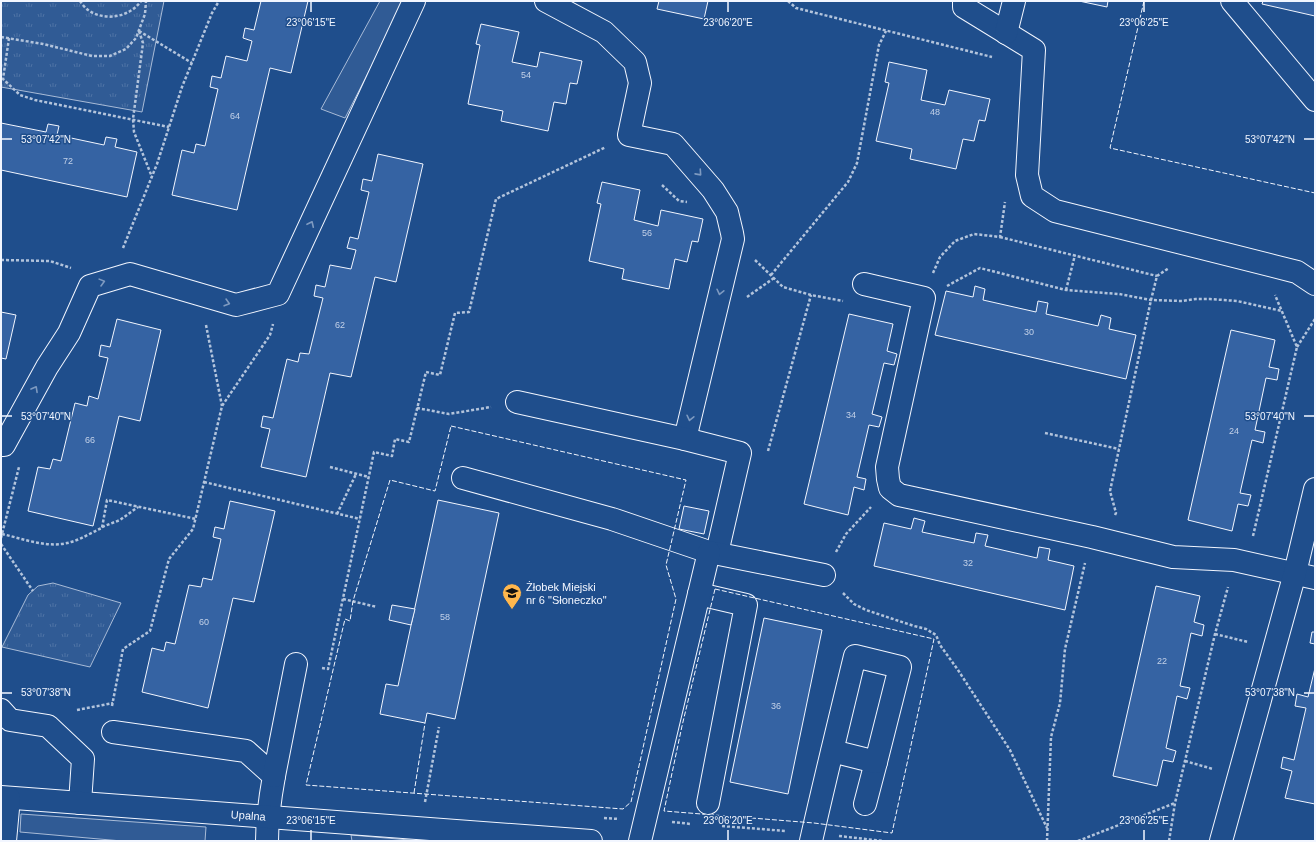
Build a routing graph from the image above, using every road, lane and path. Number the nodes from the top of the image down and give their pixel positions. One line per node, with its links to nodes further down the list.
1 (80, 1): 2 (path)
2 (141, 1)
3 (146, 1): 11 (path)
4 (218, 1): 17 (path)
5 (414, 1): 39 (street, one-way to 5)
6 (546, 1): 22 (street)
7 (788, 1): 12 (path)
8 (964, 1): 13 (street)
9 (1014, 1): 13 (street)
10 (1232, 1): 19 (street)
11 (139, 30): 15 (path); 17 (path); 20 (path)
12 (886, 31): 16 (path); 33 (path)
13 (1006, 33): 23 (street)
14 (1, 36): 15 (path)
15 (8, 38): 18 (path)
16 (994, 58)
17 (192, 63): 21 (path)
18 (2, 79): 20 (path)
19 (1315, 100)
20 (133, 120): 21 (path); 24 (path)
21 (169, 127): 24 (path)
22 (629, 135): 28 (street, one-way to 28); 49 (path)
23 (1026, 175): 27 (path); 29 (street)
24 (152, 177): 35 (path)
25 (662, 185): 26 (path)
26 (692, 203)
27 (1000, 237): 30 (path); 42 (path)
28 (732, 239): 33 (path); 51 (street, one-way to 51)
29 (1199, 248): 32 (street); 34 (path)
30 (1075, 255): 34 (path); 38 (path)
31 (1, 260): 35 (path)
32 (1262, 263): 37 (street); 44 (path)
33 (771, 275): 41 (path)
34 (1158, 276): 43 (path)
35 (110, 280): 40 (street); 52 (street, one-way to 35)
36 (864, 284): 41 (path); 42 (street)
37 (1315, 284)
38 (1066, 290): 42 (path); 43 (path)
39 (278, 294): 40 (street, one-way to 39); 48 (path)
40 (200, 295): 48 (path)
41 (811, 295): 54 (path)
42 (924, 298): 61 (street)
43 (1151, 300): 44 (path); 53 (path)
44 (1282, 311): 46 (path)
45 (1315, 319): 46 (path)
46 (1297, 347): 73 (path)
47 (517, 402): 49 (path); 51 (street)
48 (222, 406): 60 (path)
49 (417, 408): 58 (path)
50 (1045, 433): 53 (path)
51 (685, 439): 72 (street)
52 (1, 445)
53 (1119, 449): 70 (path)
54 (767, 452)
55 (20, 460): 68 (path)
56 (330, 467): 57 (path)
57 (356, 474): 58 (path); 64 (path)
58 (369, 477): 66 (path)
59 (463, 478): 72 (street)
60 (204, 482): 64 (path); 65 (path)
61 (890, 488): 70 (street); 74 (path)
62 (1315, 490): 75 (street)
63 (138, 507): 65 (path); 67 (path); 67 (path)
64 (337, 514): 66 (path)
65 (196, 519): 84 (path)
66 (360, 519): 78 (path)
67 (102, 528): 68 (path)
68 (2, 534): 69 (path)
69 (1, 538)
70 (1099, 539): 73 (street); 97 (path)
71 (1, 544): 76 (path)
72 (713, 553): 74 (street); 77 (street)
73 (1239, 561): 75 (street); 80 (path)
74 (824, 575): 97 (path)
75 (1305, 576): 81 (street)
76 (33, 591)
77 (699, 594): 93 (street); 101 (street)
78 (343, 599): 79 (path); 82 (path)
79 (377, 607)
80 (1215, 634): 81 (path); 91 (path)
81 (1274, 648): 106 (street)
82 (296, 664): 89 (street)
83 (1, 710): 92 (street)
84 (111, 710)
85 (440, 727): 94 (path)
86 (112, 732): 89 (street)
87 (832, 751): 88 (street); 88 (street); 102 (street)
88 (876, 762): 95 (street)
89 (274, 776): 96 (street)
90 (5, 797): 92 (street, Upalna); 98 (street)
91 (1175, 802): 104 (path); 105 (path)
92 (80, 803): 96 (street, Upalna)
93 (708, 803)
94 (424, 804)
95 (865, 804)
96 (267, 817): 99 (street); 100 (street, Upalna)
97 (1048, 828): 103 (path)
98 (5, 841)
99 (267, 841)
100 (591, 841)
101 (640, 841)
102 (811, 841)
103 (1047, 841)
104 (1078, 841)
105 (1169, 841)
106 (1221, 841)

